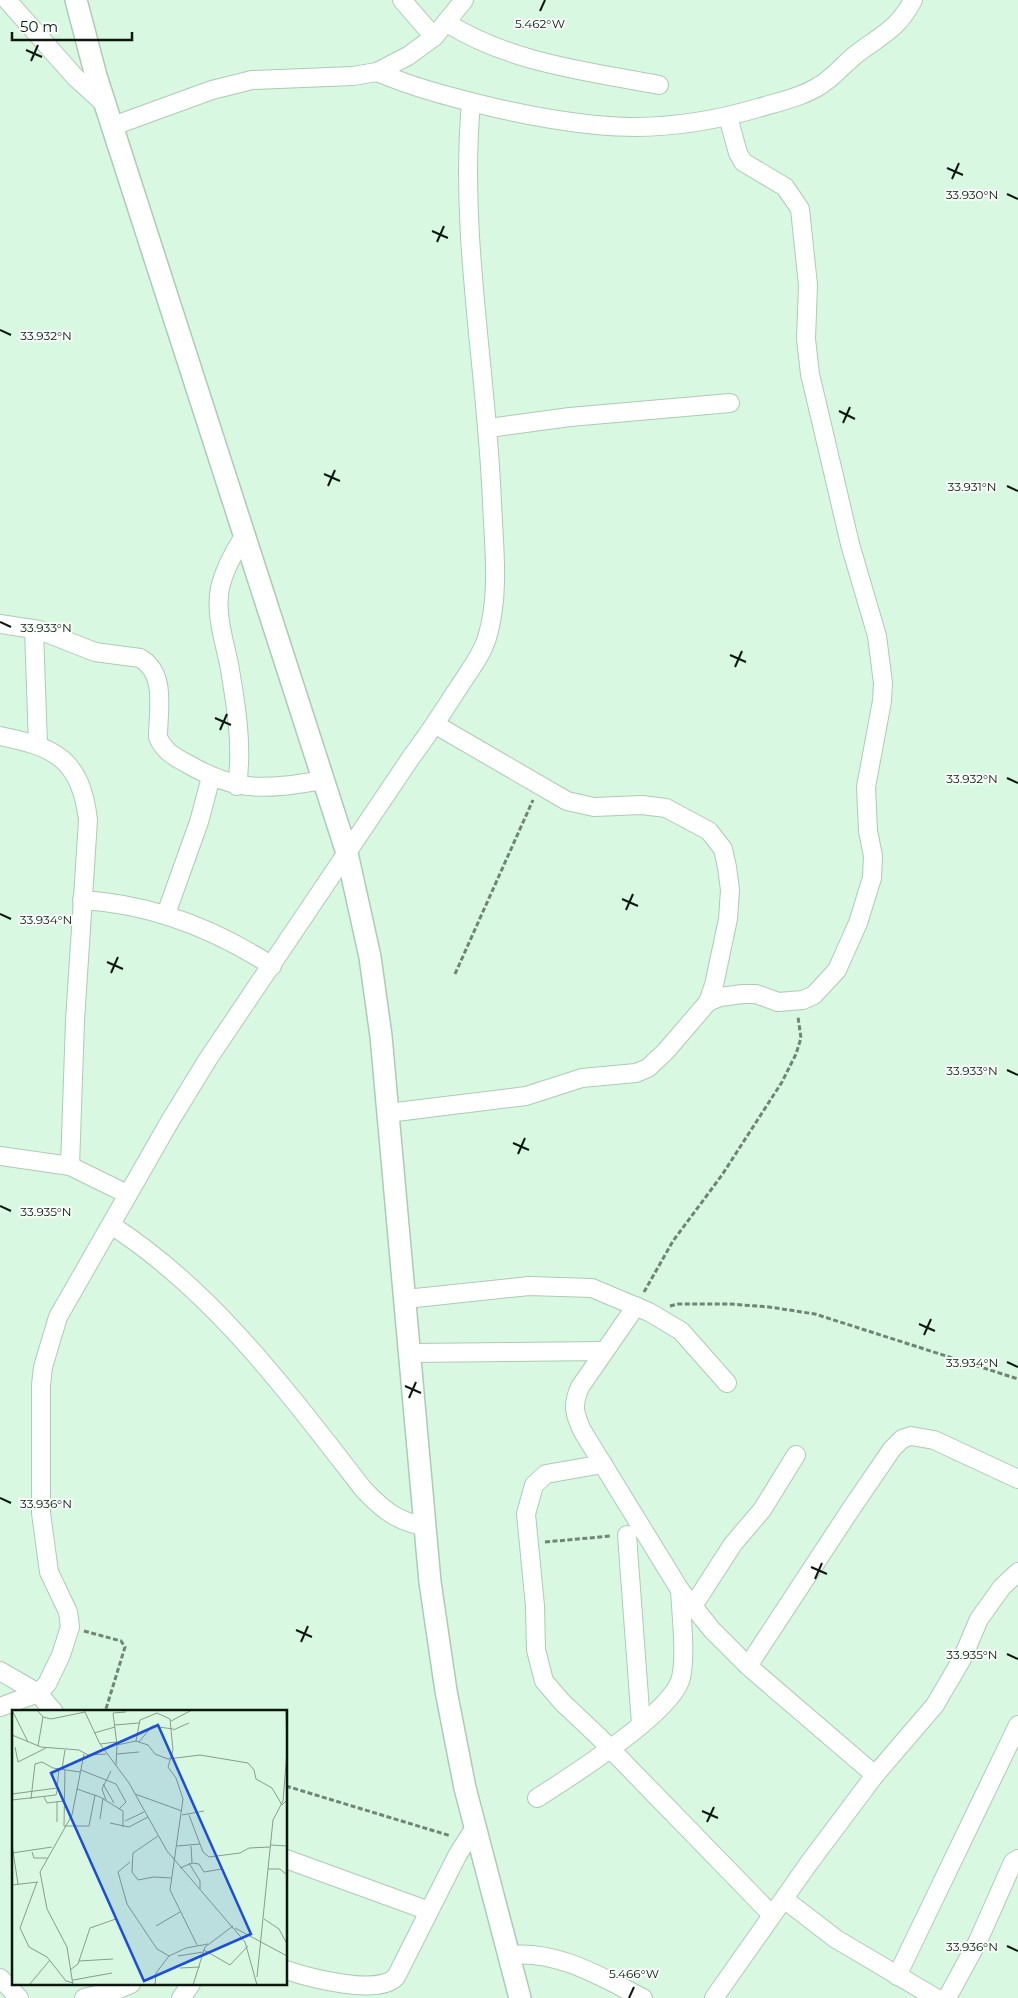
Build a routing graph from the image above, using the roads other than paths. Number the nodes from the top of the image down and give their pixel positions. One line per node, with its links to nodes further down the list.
1 (7, 0): 11 (street)
2 (76, 0): 11 (street)
3 (402, 0): 7 (street)
4 (464, 0): 6 (street)
5 (913, 0): 12 (street)
6 (447, 23): 7 (street); 9 (street)
7 (434, 37): 8 (street)
8 (377, 72): 10 (street); 13 (street)
9 (659, 85)
10 (471, 103): 12 (street); 15 (street)
11 (106, 105): 13 (street)
12 (728, 117): 29 (street)
13 (113, 126): 16 (street)
14 (730, 403): 15 (street)
15 (489, 428): 19 (street)
16 (244, 536): 23 (street); 24 (street)
17 (0, 624): 18 (street)
18 (34, 630): 21 (street); 22 (street)
19 (436, 725): 25 (street); 29 (street)
20 (0, 736): 21 (street)
21 (38, 745): 26 (street)
22 (211, 777): 24 (street); 27 (street)
23 (324, 780): 24 (street); 25 (street)
24 (237, 786)
25 (347, 853): 28 (street); 30 (street)
26 (82, 900): 27 (street); 32 (street)
27 (166, 914): 28 (street)
28 (272, 966): 33 (street)
29 (708, 1002): 30 (street)
30 (388, 1113): 35 (street)
31 (0, 1156): 32 (street)
32 (70, 1166): 33 (street)
33 (127, 1194): 34 (street)
34 (111, 1225): 43 (street); 50 (street)
35 (406, 1299): 36 (street); 38 (street)
36 (643, 1309): 37 (street); 39 (street)
37 (604, 1351): 38 (street); 41 (street)
38 (411, 1354): 43 (street)
39 (727, 1383)
40 (796, 1455): 47 (street)
41 (603, 1464): 46 (street); 55 (street)
42 (1018, 1479): 48 (street)
43 (426, 1527): 58 (street)
44 (627, 1535): 53 (street)
45 (1018, 1572): 56 (street)
46 (680, 1590): 47 (street); 53 (street)
47 (693, 1606): 48 (street)
48 (748, 1666): 56 (street)
49 (0, 1672): 50 (street)
50 (38, 1693): 51 (street); 52 (street)
51 (0, 1707)
52 (52, 1710)
53 (641, 1724): 55 (street)
54 (1018, 1726): 66 (street)
55 (610, 1748): 57 (street); 63 (street)
56 (875, 1775): 61 (street)
57 (537, 1798)
58 (470, 1835): 62 (street); 64 (street)
59 (1016, 1858): 79 (street)
60 (288, 1860): 62 (street)
61 (784, 1899): 63 (street); 66 (street)
62 (429, 1911): 70 (street)
63 (772, 1914): 77 (street)
64 (510, 1955): 75 (street); 76 (street)
65 (288, 1970): 70 (street)
66 (897, 1976): 71 (street)
67 (0, 1978): 72 (street)
68 (125, 1986): 73 (street)
69 (190, 1986): 74 (street)
70 (391, 1990)
71 (914, 1993): 78 (street)
72 (19, 1998)
73 (84, 1998)
74 (181, 1998)
75 (520, 1998)
76 (643, 1998)
77 (714, 1998)
78 (936, 1998)
79 (947, 1998)

